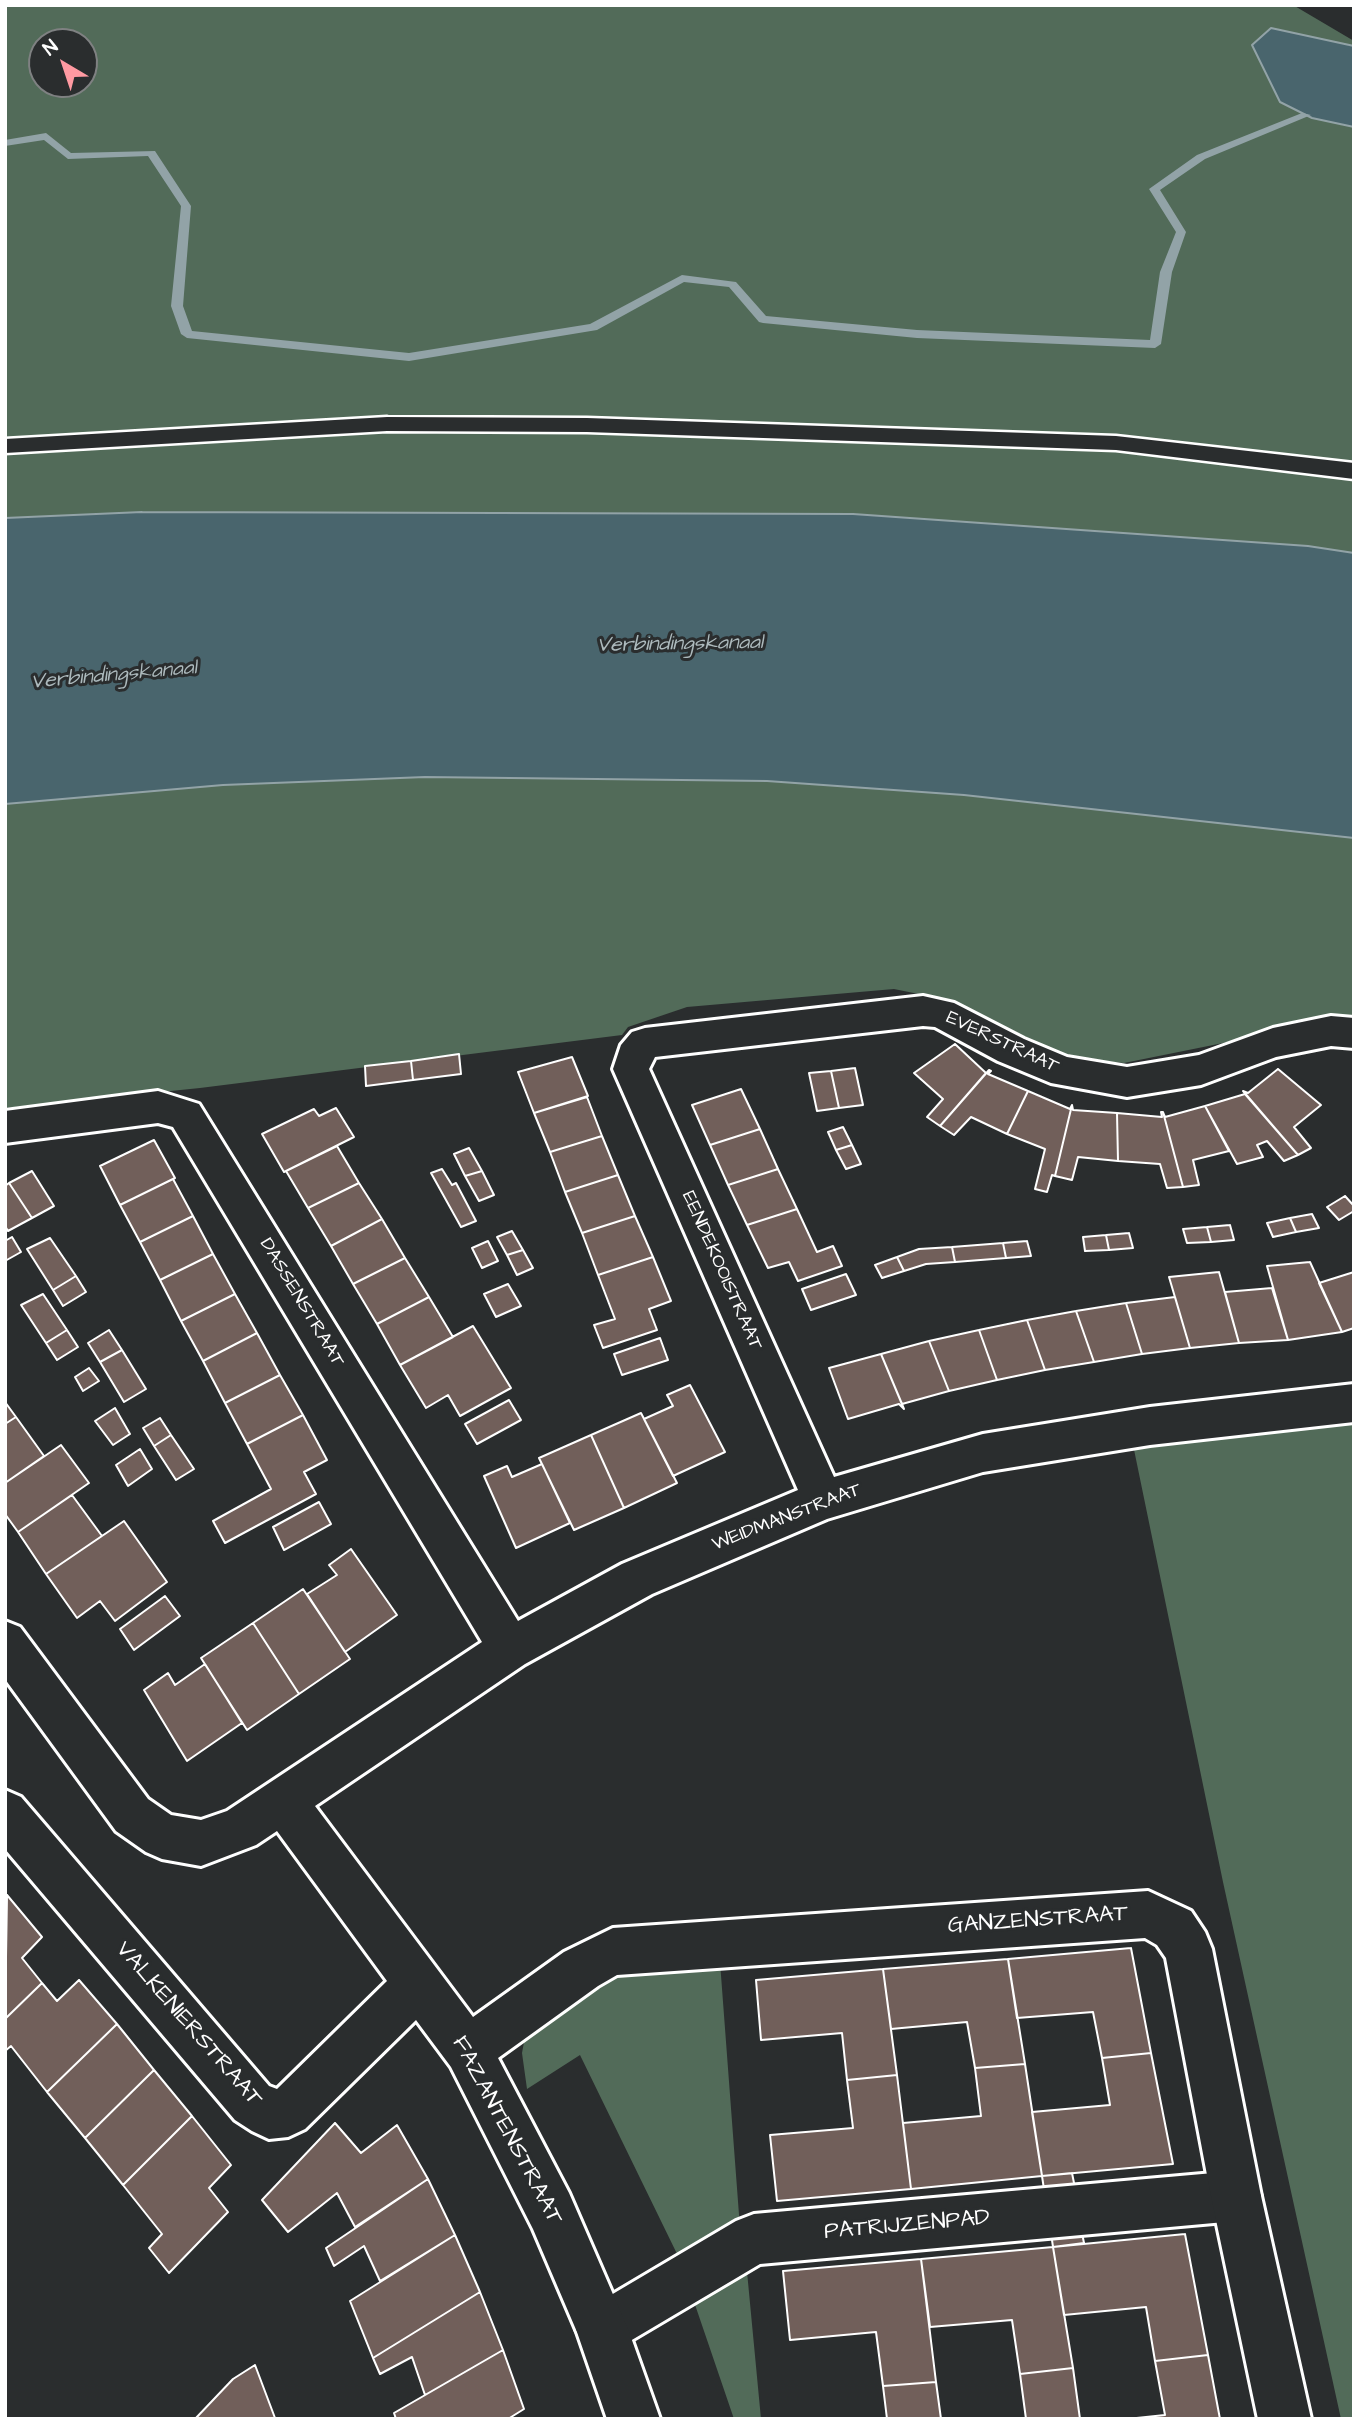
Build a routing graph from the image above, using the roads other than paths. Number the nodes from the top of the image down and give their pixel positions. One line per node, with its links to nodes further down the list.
1 (5, 446): 2 (lane)
2 (1354, 471)
3 (1354, 1033): 4 (street, EVERSTRAAT)
4 (645, 1043): 7 (street, EENDEKOOISTRAAT)
5 (5, 1127): 9 (street, DASSENSTRAAT)
6 (1354, 1403): 7 (street, WEIDMANSTRAAT)
7 (823, 1500): 9 (street, WEIDMANSTRAAT)
8 (5, 1642): 10 (street)
9 (510, 1649): 10 (street, WEIDMANSTRAAT)
10 (283, 1801): 12 (street, FAZANTENSTRAAT)
11 (5, 1813): 12 (street, VALKENIERSTRAAT)
12 (418, 1984): 13 (street, FAZANTENSTRAAT)
13 (468, 2050): 14 (street, GANZENSTRAAT); 15 (street, FAZANTENSTRAAT)
14 (1236, 2196): 15 (street, PATRIJZENPAD); 17 (street, GANZENSTRAAT)
15 (602, 2329): 16 (street, FAZANTENSTRAAT)
16 (634, 2419)
17 (1285, 2419)

